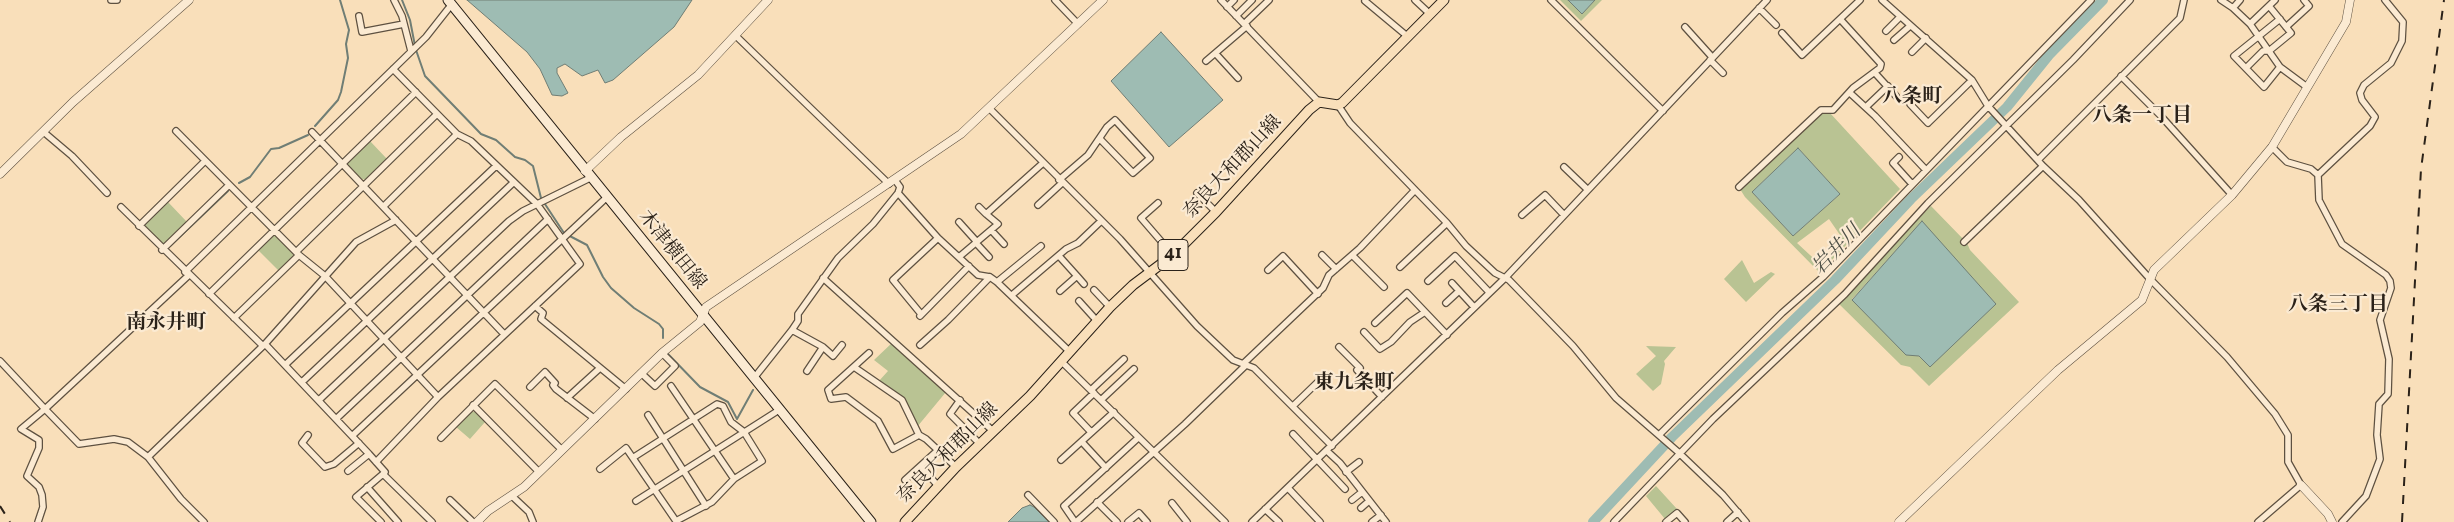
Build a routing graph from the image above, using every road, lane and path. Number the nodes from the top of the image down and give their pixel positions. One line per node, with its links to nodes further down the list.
1 (111, 0): 2 (street)
2 (117, 0)
3 (189, 0): 98 (street)
4 (394, 0): 39 (street)
5 (768, 0): 49 (street)
6 (1055, 0): 40 (street)
7 (1103, 0): 40 (street)
8 (1221, 0): 30 (street)
9 (1234, 0): 30 (street)
10 (1252, 0): 35 (street)
11 (1269, 0): 42 (street)
12 (1415, 0): 33 (street)
13 (1444, 0): 33 (main road)
14 (1551, 0): 79 (street)
15 (1767, 0): 31 (street)
16 (1860, 0): 37 (street)
17 (1882, 0): 36 (street)
18 (2090, 0): 77 (street)
19 (2130, 0): 81 (street)
20 (2184, 0): 65 (street)
21 (2221, 0): 32 (street)
22 (2240, 0): 32 (street)
23 (2275, 0): 29 (street)
24 (2304, 0): 46 (street)
25 (2350, 0): 69 (street)
26 (2385, 0): 100 (street)
27 (1365, 1): 50 (street)
28 (450, 2): 54 (street); 99 (main road, 木津横田線)
29 (2269, 6): 38 (street); 41 (street)
30 (1227, 7): 35 (street)
31 (1759, 8): 43 (street); 58 (street)
32 (2233, 8): 41 (street)
33 (1430, 14): 50 (main road)
34 (359, 16): 39 (street)
35 (1236, 16): 42 (street)
36 (1900, 18): 44 (street); 47 (street)
37 (1840, 19): 48 (street); 64 (street)
38 (2280, 20): 46 (street); 51 (street)
39 (404, 24): 54 (street)
40 (1078, 24): 78 (street)
41 (2250, 24): 51 (street)
42 (1245, 25): 57 (street); 74 (street)
43 (1776, 26)
44 (1910, 26): 52 (street); 53 (street)
45 (1685, 27): 58 (street)
46 (2286, 27): 55 (street)
47 (1886, 31)
48 (1782, 33)
49 (735, 35): 99 (street); 103 (street)
50 (1407, 36): 75 (main road)
51 (2258, 36): 55 (street); 61 (street)
52 (1926, 38): 56 (street); 67 (street)
53 (1894, 40)
54 (412, 50): 62 (street)
55 (2269, 51): 60 (street); 61 (street)
56 (1912, 52)
57 (1216, 54): 59 (street); 66 (street)
58 (1711, 58): 63 (street); 79 (street)
59 (1206, 61)
60 (2280, 67): 61 (street); 69 (street)
61 (2246, 68)
62 (393, 69): 70 (street); 87 (street)
63 (1723, 73)
64 (1875, 73): 68 (street); 71 (street)
65 (2121, 76): 90 (street); 113 (street)
66 (1238, 78)
67 (1972, 80): 72 (street); 77 (street)
68 (1888, 86): 73 (street); 76 (street)
69 (2307, 88): 88 (street)
70 (416, 92): 80 (street); 93 (street)
71 (1850, 93): 76 (street); 107 (street)
72 (1912, 93)
73 (1896, 96)
74 (1318, 102): 75 (main road); 122 (main road, 奈良大和郡山線 / 41)
75 (1338, 105): 108 (street)
76 (1866, 107): 97 (street)
77 (1989, 107): 81 (street); 97 (street)
78 (989, 108): 92 (street); 103 (street)
79 (1663, 111): 109 (street)
80 (437, 114): 85 (street); 106 (street)
81 (2005, 124): 90 (street); 256 (street)
82 (176, 131): 91 (street)
83 (312, 132): 87 (street)
84 (46, 134): 111 (street)
85 (457, 134): 94 (street); 118 (street)
86 (1100, 139): 86 (street); 101 (street)
87 (320, 140): 93 (street); 120 (street)
88 (2272, 147): 100 (street); 113 (street)
89 (1899, 157): 104 (street)
90 (2038, 160): 95 (street)
91 (205, 161): 105 (street); 131 (street)
92 (1043, 163): 101 (street); 123 (street)
93 (343, 164): 106 (street); 132 (street)
94 (496, 166): 102 (street); 136 (street)
95 (2043, 166): 138 (street); 162 (street)
96 (1564, 167): 109 (street)
97 (1925, 170): 104 (street)
98 (0, 174)
99 (588, 174): 114 (main road, 木津横田線); 115 (street)
100 (2318, 175): 326 (street)
101 (1061, 181): 117 (street); 129 (street)
102 (514, 182): 115 (street); 149 (street)
103 (892, 182): 110 (street); 184 (street)
104 (1912, 184): 243 (street)
105 (229, 185): 120 (street); 141 (street)
106 (364, 185): 118 (street); 142 (street)
107 (1740, 187)
108 (1415, 190): 130 (street); 145 (street)
109 (1588, 190): 125 (street)
110 (898, 192): 135 (street); 160 (street)
111 (106, 193)
112 (1197, 193): 122 (street)
113 (2232, 195): 162 (street)
114 (606, 198): 134 (street); 184 (main road, 木津横田線)
115 (541, 202): 127 (street); 158 (street)
116 (1158, 204): 143 (street)
117 (1038, 205)
118 (384, 206): 126 (street)
119 (121, 207): 131 (street)
120 (252, 207): 132 (street); 155 (street)
121 (979, 207): 123 (street)
122 (1216, 212): 143 (main road, 奈良大和郡山線 / 41)
123 (986, 214): 133 (street)
124 (1522, 215): 125 (street)
125 (1564, 215): 161 (street)
126 (396, 220): 136 (street); 156 (street)
127 (548, 220): 134 (street); 174 (street)
128 (959, 222): 137 (street)
129 (1100, 222): 146 (street); 154 (street)
130 (1447, 223): 151 (street); 161 (street)
131 (139, 226): 141 (street)
132 (274, 230): 142 (street); 172 (street)
133 (991, 230): 137 (street); 139 (street)
134 (565, 236): 179 (street); 183 (street)
135 (938, 238): 147 (street); 150 (street)
136 (416, 241): 149 (street); 177 (street)
137 (977, 242): 147 (street); 148 (street)
138 (1964, 242)
139 (1004, 244)
140 (1041, 246): 164 (street)
141 (162, 250): 155 (street)
142 (297, 254): 156 (street); 185 (street)
143 (1173, 255): 154 (main road, 奈良大和郡山線 / 41)
144 (1322, 255): 152 (street)
145 (1352, 255): 152 (street); 167 (street)
146 (1059, 256): 157 (street); 175 (street)
147 (959, 257): 150 (street)
148 (989, 257)
149 (433, 259): 158 (street); 186 (street)
150 (970, 266): 159 (street)
151 (1400, 268)
152 (1336, 269): 173 (street)
153 (1268, 270): 173 (street)
154 (1150, 273): 180 (main road, 奈良大和郡山線 / 41); 206 (street)
155 (187, 274): 172 (street); 229 (street)
156 (325, 276): 177 (street); 194 (street)
157 (1077, 276): 166 (street); 169 (street)
158 (450, 277): 174 (street); 193 (street)
159 (990, 277): 164 (street); 196 (street)
160 (823, 278): 189 (street); 225 (street)
161 (1504, 278): 171 (street); 243 (street)
162 (2150, 279): 275 (street); 323 (street)
163 (1428, 281): 171 (street)
164 (998, 282): 175 (street)
165 (1452, 283): 170 (street)
166 (1084, 284)
167 (1384, 287)
168 (1094, 290): 180 (street)
169 (1060, 291)
170 (1459, 291): 178 (street); 181 (street)
171 (1489, 292): 181 (street)
172 (210, 294): 185 (street)
173 (1318, 294): 206 (street)
174 (467, 295): 183 (street); 202 (street)
175 (1012, 295): 199 (street)
176 (1079, 301): 187 (street)
177 (350, 303): 186 (street); 207 (street)
178 (1446, 303)
179 (535, 306): 191 (street); 209 (street)
180 (1110, 307): 187 (main road, 奈良大和郡山線 / 41)
181 (1474, 307): 192 (street)
182 (1425, 312): 188 (street); 190 (street); 192 (street)
183 (484, 313): 191 (street); 213 (street)
184 (703, 315): 200 (street); 215 (main road, 木津横田線)
185 (234, 318): 194 (street)
186 (367, 320): 193 (street); 216 (street)
187 (1097, 321): 199 (main road, 奈良大和郡山線 / 41)
188 (1375, 323)
189 (792, 330): 197 (street); 215 (street)
190 (1364, 332)
191 (504, 334): 221 (street)
192 (1447, 335): 222 (street)
193 (384, 339): 202 (street); 224 (street)
194 (264, 345): 207 (street); 258 (street)
195 (842, 345): 197 (street)
196 (920, 345)
197 (823, 347): 211 (street)
198 (1339, 347): 222 (street)
199 (1070, 352): 205 (main road, 奈良大和郡山線 / 41)
200 (662, 353): 212 (street); 212 (street)
201 (869, 353): 208 (street)
202 (401, 357): 213 (street); 233 (street)
203 (1124, 359): 220 (street)
204 (0, 361): 229 (street)
205 (1062, 362): 220 (street); 236 (main road, 奈良大和郡山線 / 41)
206 (1245, 364): 228 (street); 255 (street)
207 (285, 365): 216 (street)
208 (854, 367): 241 (street); 241 (street)
209 (600, 368): 219 (street); 223 (street)
210 (1134, 369): 226 (street)
211 (807, 371)
212 (642, 373): 219 (street)
213 (418, 375): 221 (street); 242 (street)
214 (1324, 376): 228 (street)
215 (754, 378): 230 (main road, 木津横田線)
216 (302, 382): 224 (street)
217 (671, 386): 235 (street)
218 (530, 387): 223 (street)
219 (626, 389): 234 (street)
220 (1093, 392): 226 (street); 238 (street)
221 (438, 397): 262 (street)
222 (1382, 397): 250 (street)
223 (567, 398): 234 (street)
224 (319, 400): 233 (street)
225 (960, 400): 236 (street); 249 (street)
226 (1102, 400): 231 (street)
227 (473, 405): 244 (street); 251 (street); 270 (street)
228 (1293, 406): 250 (street)
229 (45, 409): 258 (street); 296 (street)
230 (779, 410): 237 (street); 304 (main road, 木津横田線)
231 (1114, 412): 238 (street); 245 (street)
232 (648, 415): 246 (street)
233 (336, 418): 242 (street)
234 (595, 419): 251 (street)
235 (693, 419): 237 (street); 246 (street); 253 (street)
236 (993, 431): 249 (main road, 奈良大和郡山線 / 41)
237 (744, 432): 253 (street); 273 (street)
238 (1091, 432): 247 (street)
239 (1293, 434): 260 (street)
240 (308, 435): 248 (street)
241 (919, 435): 252 (street)
242 (352, 436): 248 (street)
243 (1660, 436): 256 (street)
244 (441, 438)
245 (1138, 438): 255 (street); 266 (street)
246 (664, 439): 259 (street); 268 (street)
247 (1082, 442): 261 (street); 266 (street)
248 (358, 443): 257 (street)
249 (980, 444): 265 (main road, 奈良大和郡山線 / 41)
250 (1332, 446): 254 (street)
251 (562, 450): 270 (street)
252 (938, 450): 264 (street); 265 (street)
253 (714, 451): 268 (street); 273 (street)
254 (1327, 451): 260 (street); 271 (street)
255 (1152, 452): 288 (street); 312 (street)
256 (1678, 452): 293 (street); 318 (street)
257 (369, 454): 262 (street); 269 (street)
258 (148, 456): 297 (street)
259 (634, 458): 267 (street); 279 (street)
260 (1318, 459): 278 (street); 280 (street)
261 (1061, 460)
262 (376, 462): 272 (street)
263 (1358, 462): 271 (street)
264 (921, 466): 274 (street); 276 (street)
265 (956, 467): 276 (main road, 奈良大和郡山線 / 41)
266 (1106, 468): 307 (street)
267 (600, 469)
268 (684, 470): 279 (street); 290 (street)
269 (348, 471)
270 (539, 472): 283 (street)
271 (1346, 472): 281 (street)
272 (383, 474): 277 (street); 300 (street)
273 (734, 479): 290 (street)
274 (905, 480)
275 (2301, 485): 324 (street); 325 (street)
276 (938, 486): 305 (main road, 奈良大和郡山線 / 41)
277 (367, 487): 298 (street); 299 (street)
278 (1288, 488): 292 (street); 315 (street)
279 (655, 489): 286 (street); 295 (street)
280 (1346, 489)
281 (1362, 492): 285 (street); 287 (street)
282 (1028, 495): 306 (street)
283 (512, 496): 302 (street); 303 (street)
284 (450, 500): 301 (street)
285 (1352, 500)
286 (636, 501)
287 (1369, 501): 291 (street); 294 (street)
288 (1097, 502): 307 (street); 308 (street)
289 (1172, 504): 311 (street)
290 (706, 506): 295 (street)
291 (1361, 508)
292 (1265, 509): 313 (street); 314 (street)
293 (1738, 512): 321 (street); 322 (street)
294 (1381, 515): 316 (street); 317 (street)
295 (684, 520)
296 (38, 522)
297 (204, 522)
298 (380, 522)
299 (398, 522)
300 (432, 522)
301 (473, 522)
302 (477, 522)
303 (532, 522)
304 (871, 522)
305 (905, 522)
306 (1054, 522)
307 (1076, 522)
308 (1117, 522)
309 (1128, 522): 310 (street)
310 (1147, 522)
311 (1187, 522)
312 (1225, 522)
313 (1252, 522)
314 (1279, 522)
315 (1320, 522)
316 (1372, 522)
317 (1386, 522)
318 (1614, 522)
319 (1666, 522): 320 (street)
320 (1685, 522)
321 (1728, 522)
322 (1746, 522)
323 (1899, 522)
324 (2258, 522)
325 (2332, 522)
326 (2342, 522)

